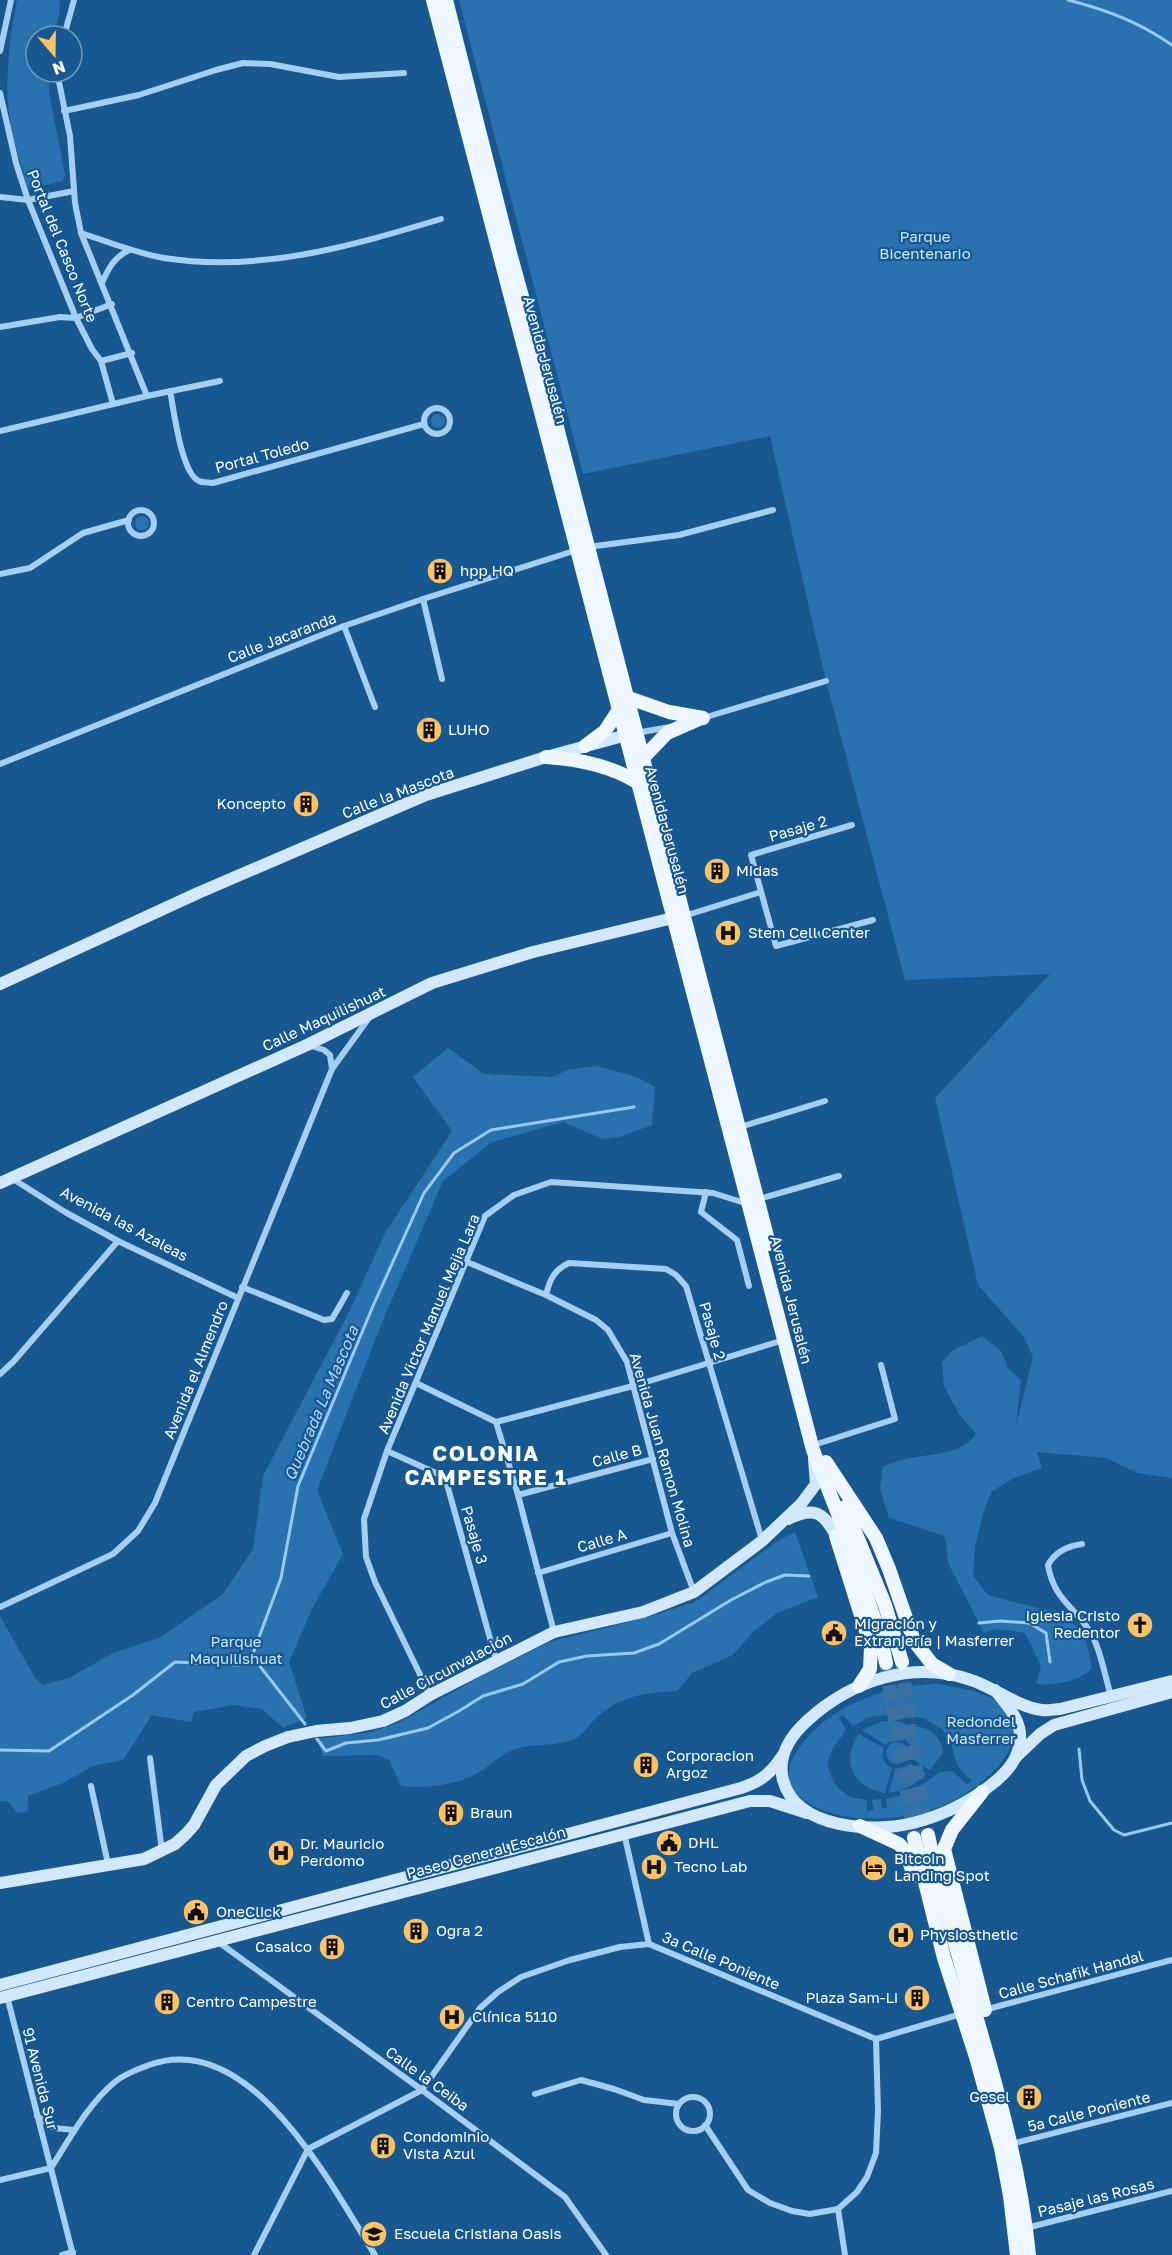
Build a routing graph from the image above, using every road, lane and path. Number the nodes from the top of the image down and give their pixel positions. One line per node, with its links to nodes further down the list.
1 (11, 0): 6 (street)
2 (74, 0): 5 (street)
3 (433, 0): 31 (main road, Avenida Jerusalén)
4 (446, 0): 31 (main road, Avenida Jerusalén)
5 (67, 24)
6 (0, 51)
7 (404, 74): 10 (street)
8 (59, 84): 10 (street)
9 (0, 93): 13 (street, Portal del Casco Norte)
10 (64, 111): 11 (street)
11 (74, 190): 13 (street); 15 (street)
12 (0, 197): 13 (street)
13 (28, 200): 19 (street, Portal del Casco Norte)
14 (441, 219): 16 (street)
15 (81, 233): 16 (street); 17 (street)
16 (129, 250): 17 (street)
17 (102, 283): 18 (street)
18 (112, 304): 19 (street); 21 (street)
19 (76, 318): 20 (street); 22 (street, Portal del Casco Norte)
20 (0, 327)
21 (132, 353): 22 (street); 25 (street)
22 (101, 361): 26 (street, Portal del Casco Norte)
23 (220, 381): 24 (street)
24 (170, 392): 25 (street); 27 (street, Portal Toledo)
25 (147, 396): 26 (street)
26 (113, 404): 28 (street)
27 (424, 424): 27 (street)
28 (0, 432)
29 (772, 510): 31 (street, Calle Jacaranda)
30 (129, 520): 30 (street); 32 (street)
31 (583, 549): 33 (street, Calle Jacaranda); 37 (main road, Avenida Jerusalén); 39 (main road, Avenida Jerusalén)
32 (0, 574)
33 (423, 599): 34 (street, Calle Jacaranda); 35 (street)
34 (344, 626): 38 (street); 45 (street, Calle Jacaranda)
35 (442, 679)
36 (826, 681): 40 (street, Calle la Mascota)
37 (626, 697): 40 (main road); 41 (main road, Avenida Jerusalén)
38 (375, 707)
39 (618, 711): 41 (main road, Avenida Jerusalén); 42 (main road)
40 (703, 718): 41 (street, Calle la Mascota); 44 (main road)
41 (630, 733): 42 (main road, Calle la Mascota); 44 (main road, Avenida Jerusalén); 46 (main road, Avenida Jerusalén)
42 (585, 746): 43 (main road, Calle la Mascota)
43 (546, 757): 46 (main road); 51 (main road, Calle la Mascota)
44 (643, 758): 49 (main road, Avenida Jerusalén)
45 (0, 764)
46 (637, 782): 49 (main road, Avenida Jerusalén)
47 (852, 825): 48 (street, Pasaje 2)
48 (760, 892): 49 (street, Calle Maquilishuat); 50 (street)
49 (678, 916): 52 (main road, Calle Maquilishuat); 56 (main road, Avenida Jerusalén); 60 (main road, Avenida Jerusalén)
50 (873, 920)
51 (0, 984)
52 (371, 1015): 53 (main road, Calle Maquilishuat); 54 (street, Avenida el Almendro)
53 (307, 1045): 54 (street); 57 (main road, Calle Maquilishuat)
54 (332, 1070): 63 (street, Avenida el Almendro)
55 (825, 1101): 56 (street)
56 (740, 1128): 60 (main road, Avenida Jerusalén)
57 (3, 1176): 61 (street, Avenida las Azaleas)
58 (839, 1176): 60 (street)
59 (706, 1192): 60 (street, Avenida Victor Manuel Mejia Lara); 62 (street, Avenida Victor Manuel Mejia Lara); 64 (street)
60 (754, 1202): 68 (main road, Avenida Jerusalén); 75 (main road, Avenida Jerusalén)
61 (118, 1241): 67 (street, Avenida las Azaleas); 71 (street)
62 (467, 1262): 66 (street, Avenida Juan Ramon Molina); 72 (street, Avenida Victor Manuel Mejia Lara)
63 (243, 1287): 65 (street); 67 (street, Avenida el Almendro)
64 (749, 1287)
65 (347, 1293)
66 (546, 1295): 69 (street, Pasaje 2); 73 (street, Avenida Juan Ramon Molina)
67 (238, 1298): 87 (street, Avenida el Almendro)
68 (784, 1340): 69 (street); 75 (main road, Avenida Jerusalén)
69 (708, 1363): 73 (street); 83 (street, Pasaje 2)
70 (881, 1365): 75 (street)
71 (0, 1374)
72 (416, 1383): 74 (street); 76 (street, Avenida Victor Manuel Mejia Lara)
73 (633, 1386): 74 (street); 77 (street, Avenida Juan Ramon Molina)
74 (496, 1422): 79 (street)
75 (816, 1446): 78 (main road, Avenida Jerusalén); 80 (main road, Calle Circunvalación); 82 (main road); 91 (main road, Avenida Jerusalén)
76 (387, 1451): 89 (street, Pasaje 3); 97 (street, Avenida Victor Manuel Mejia Lara)
77 (653, 1459): 79 (street, Calle B); 81 (street, Avenida Juan Ramon Molina)
78 (826, 1462): 90 (main road, Avenida Jerusalén); 92 (main road)
79 (518, 1495): 85 (street)
80 (781, 1522): 82 (main road, Calle Circunvalación); 83 (main road, Calle Circunvalación)
81 (672, 1533): 85 (street, Calle A); 86 (street, Avenida Juan Ramon Molina)
82 (837, 1537): 94 (main road)
83 (762, 1541): 86 (main road, Calle Circunvalación)
84 (1082, 1544): 98 (street)
85 (538, 1573): 88 (street)
86 (694, 1592): 88 (main road, Calle Circunvalación)
87 (0, 1607)
88 (554, 1632): 89 (main road, Calle Circunvalación)
89 (496, 1660): 97 (main road, Calle Circunvalación)
90 (902, 1662)
91 (886, 1663)
92 (949, 1674): 94 (main road); 95 (main road)
93 (1172, 1681): 98 (main road)
94 (859, 1686): 99 (main road)
95 (995, 1690): 98 (main road); 100 (main road)
96 (1172, 1692): 100 (main road)
97 (430, 1695): 109 (main road, Calle Circunvalación)
98 (1111, 1697)
99 (783, 1755): 104 (main road); 115 (main road, Paseo General Escalón)
100 (1016, 1757): 103 (main road)
101 (150, 1758): 109 (street)
102 (91, 1786): 110 (street)
103 (982, 1792): 105 (main road); 117 (main road)
104 (807, 1813): 105 (main road); 106 (main road, Paseo General Escalón)
105 (860, 1826): 117 (main road)
106 (624, 1832): 112 (main road, Paseo General Escalón); 113 (street)
107 (928, 1835): 117 (main road)
108 (914, 1838): 117 (main road)
109 (162, 1852): 110 (main road, Calle Circunvalación)
110 (108, 1865): 111 (main road, Calle Circunvalación)
111 (0, 1883)
112 (216, 1940): 116 (main road, Paseo General Escalón); 119 (street, Calle la Ceiba)
113 (649, 1944): 118 (street, 3a Calle Poniente); 119 (street, 3a Calle Poniente)
114 (1172, 1960): 117 (street, Calle Schafik Handal)
115 (0, 1984)
116 (3, 1997): 123 (street, 91 Avenida Sur)
117 (975, 2012): 118 (street, Calle Schafik Handal); 126 (main road); 139 (main road)
118 (876, 2039): 131 (street)
119 (422, 2090): 127 (street, 3a Calle Poniente); 137 (street, Calle la Ceiba)
120 (536, 2094): 122 (street)
121 (1172, 2103): 126 (street, 5a Calle Poniente)
122 (679, 2104): 124 (street); 124 (street)
123 (37, 2116): 125 (street); 128 (street, 91 Avenida Sur)
124 (705, 2125): 131 (street)
125 (74, 2130): 127 (street); 128 (street)
126 (1011, 2144): 132 (main road)
127 (308, 2149): 135 (street); 136 (street)
128 (51, 2168): 129 (street); 133 (street, 91 Avenida Sur)
129 (0, 2180)
130 (1172, 2191): 132 (street, Pasaje las Rosas)
131 (838, 2209): 138 (street)
132 (1026, 2228): 140 (main road)
133 (73, 2254): 134 (street)
134 (62, 2255)
135 (254, 2255)
136 (375, 2255)
137 (606, 2255)
138 (845, 2255)
139 (1017, 2255)
140 (1029, 2255)

